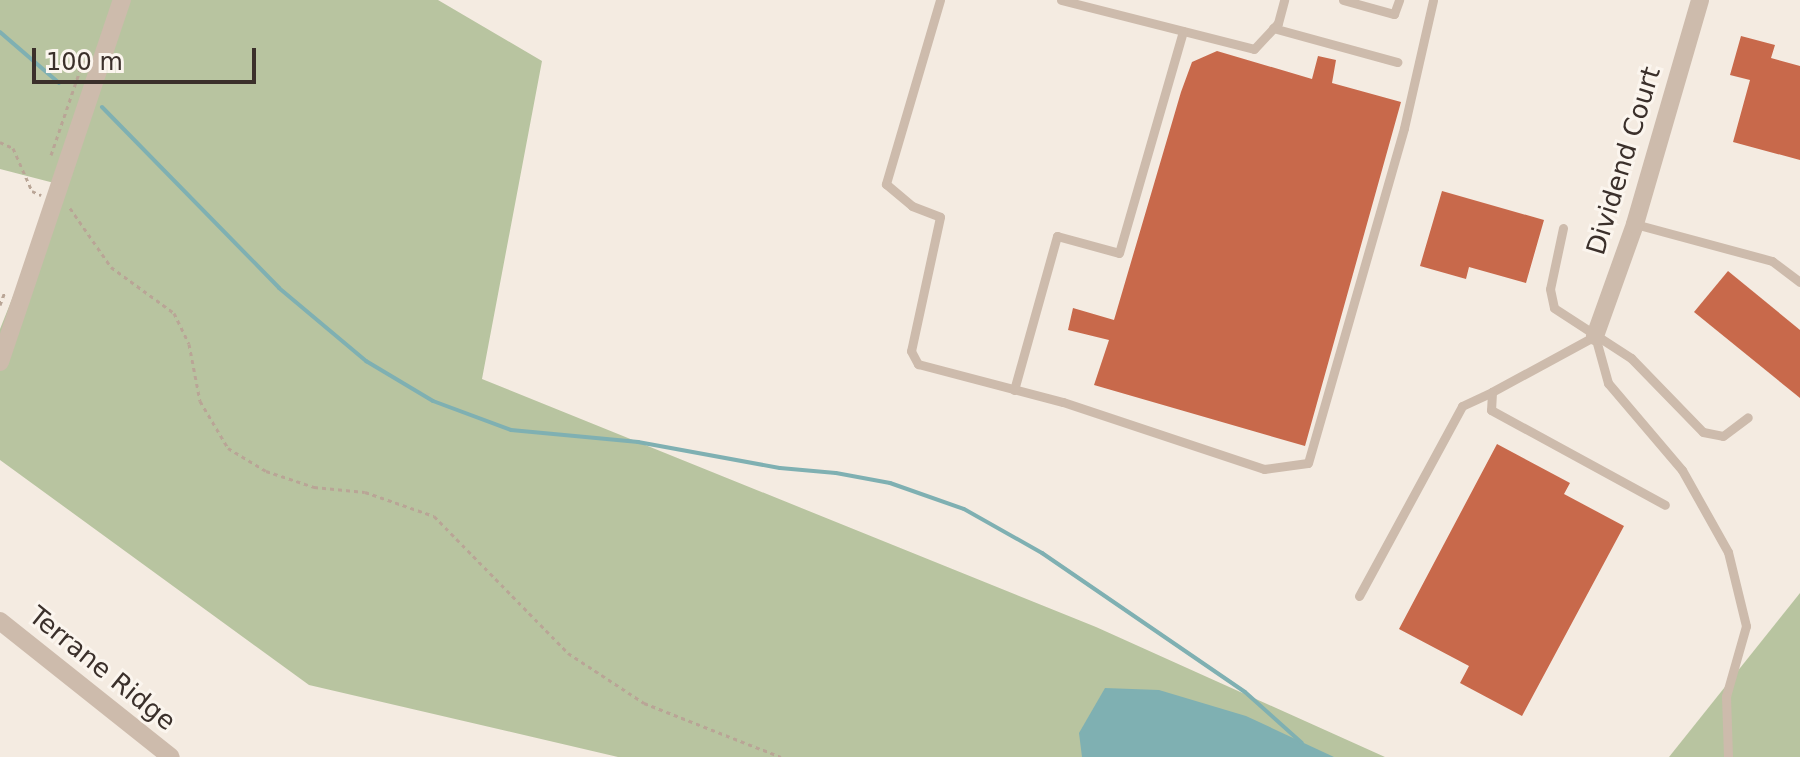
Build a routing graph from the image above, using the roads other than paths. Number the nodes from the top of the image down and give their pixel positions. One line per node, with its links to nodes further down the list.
1 (122, 0): 16 (street)
2 (940, 0): 19 (lane)
3 (1061, 0): 11 (lane)
4 (1284, 0): 10 (lane)
5 (1343, 0): 9 (lane)
6 (1399, 0): 9 (lane)
7 (1433, 0): 19 (lane)
8 (1700, 0): 13 (street, Dividend Court)
9 (1356, 2)
10 (1273, 28): 11 (lane); 12 (lane)
11 (1183, 31): 19 (lane)
12 (1397, 62)
13 (1635, 224): 15 (lane); 17 (street, Dividend Court)
14 (1563, 228): 17 (lane)
15 (1800, 282)
16 (4, 334): 18 (street)
17 (1595, 336): 20 (lane); 21 (lane); 26 (lane)
18 (0, 362)
19 (1014, 390)
20 (1492, 392): 22 (lane); 23 (lane)
21 (1748, 417)
22 (1665, 505)
23 (1359, 596)
24 (0, 621): 25 (street, Terrane Ridge)
25 (171, 757)
26 (1728, 757)

